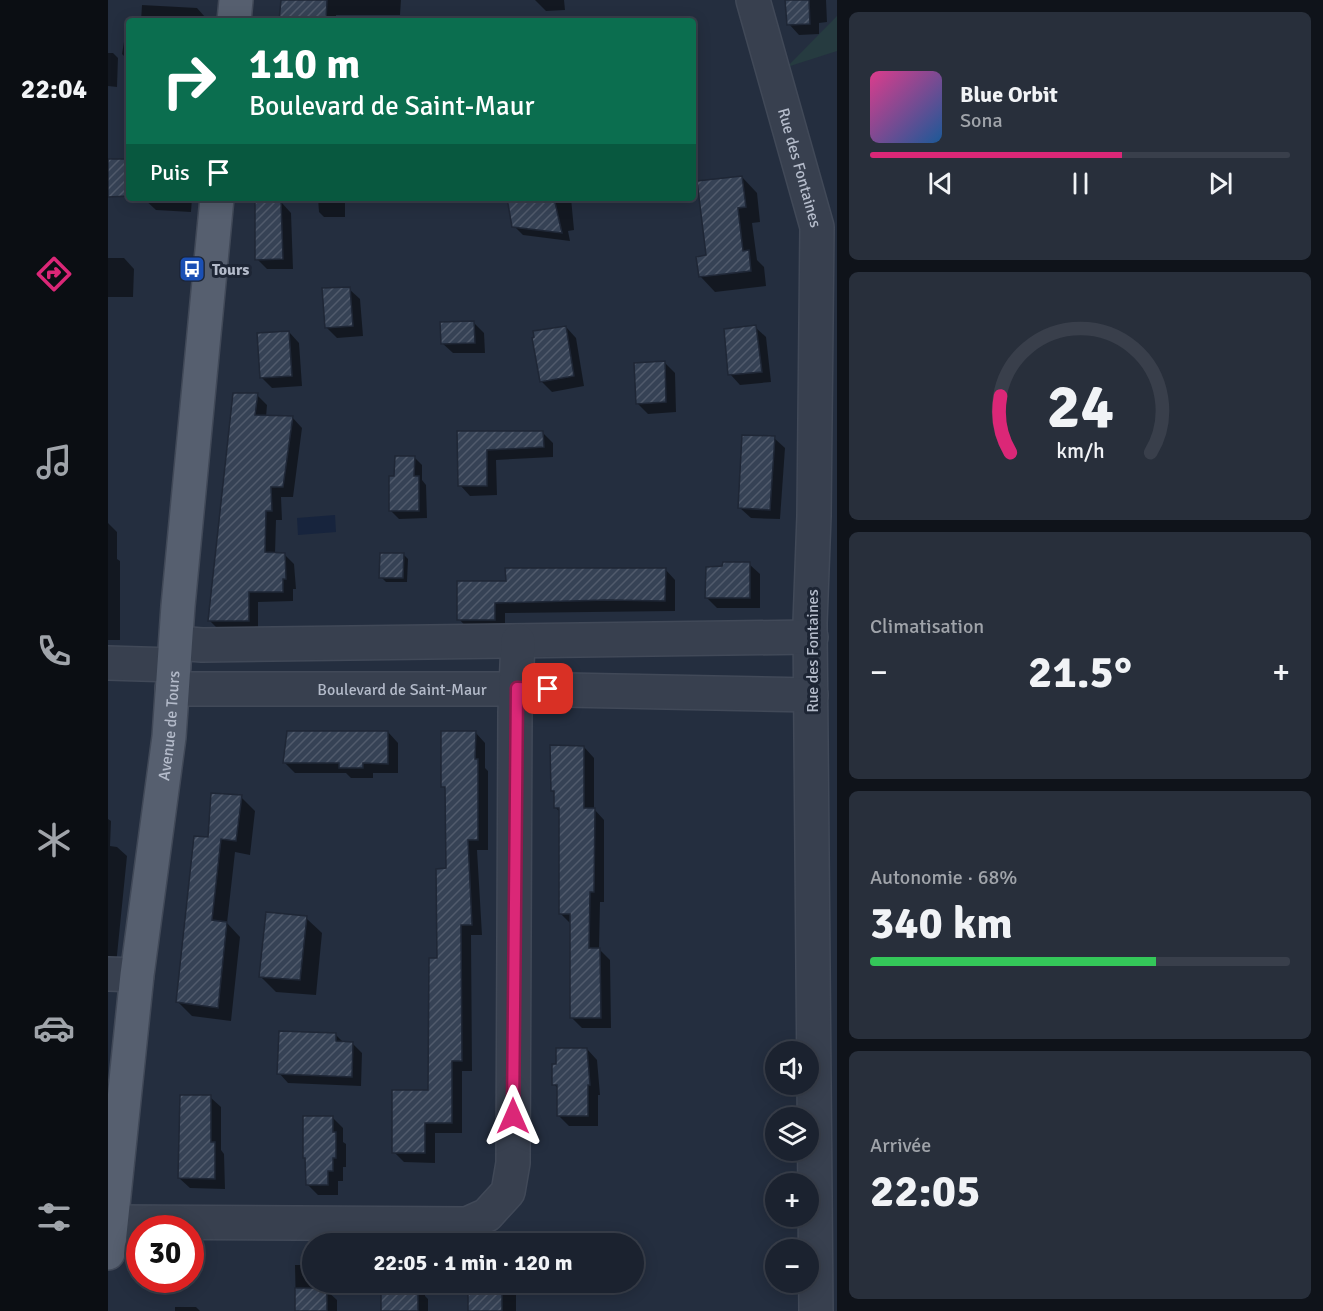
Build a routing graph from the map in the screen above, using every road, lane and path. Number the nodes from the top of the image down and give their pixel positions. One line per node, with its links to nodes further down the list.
1 (236, 0): 3 (main road)
2 (753, 0): 5 (street, Rue des Fontaines)
3 (234, 18)
4 (217, 201): 8 (main road, Avenue de Tours)
5 (811, 637): 6 (street); 10 (street, Rue des Fontaines)
6 (518, 641): 8 (street); 9 (street)
7 (108, 663): 8 (street)
8 (174, 666): 9 (street, Boulevard de Saint-Maur); 11 (main road, Avenue de Tours)
9 (517, 688): 10 (street, Boulevard de Saint-Maur); 13 (street)
10 (811, 695): 14 (street, Rue des Fontaines)
11 (122, 975): 12 (main road, Avenue de Tours)
12 (113, 1138): 13 (main road, Avenue de Tours)
13 (110, 1238)
14 (816, 1311)

